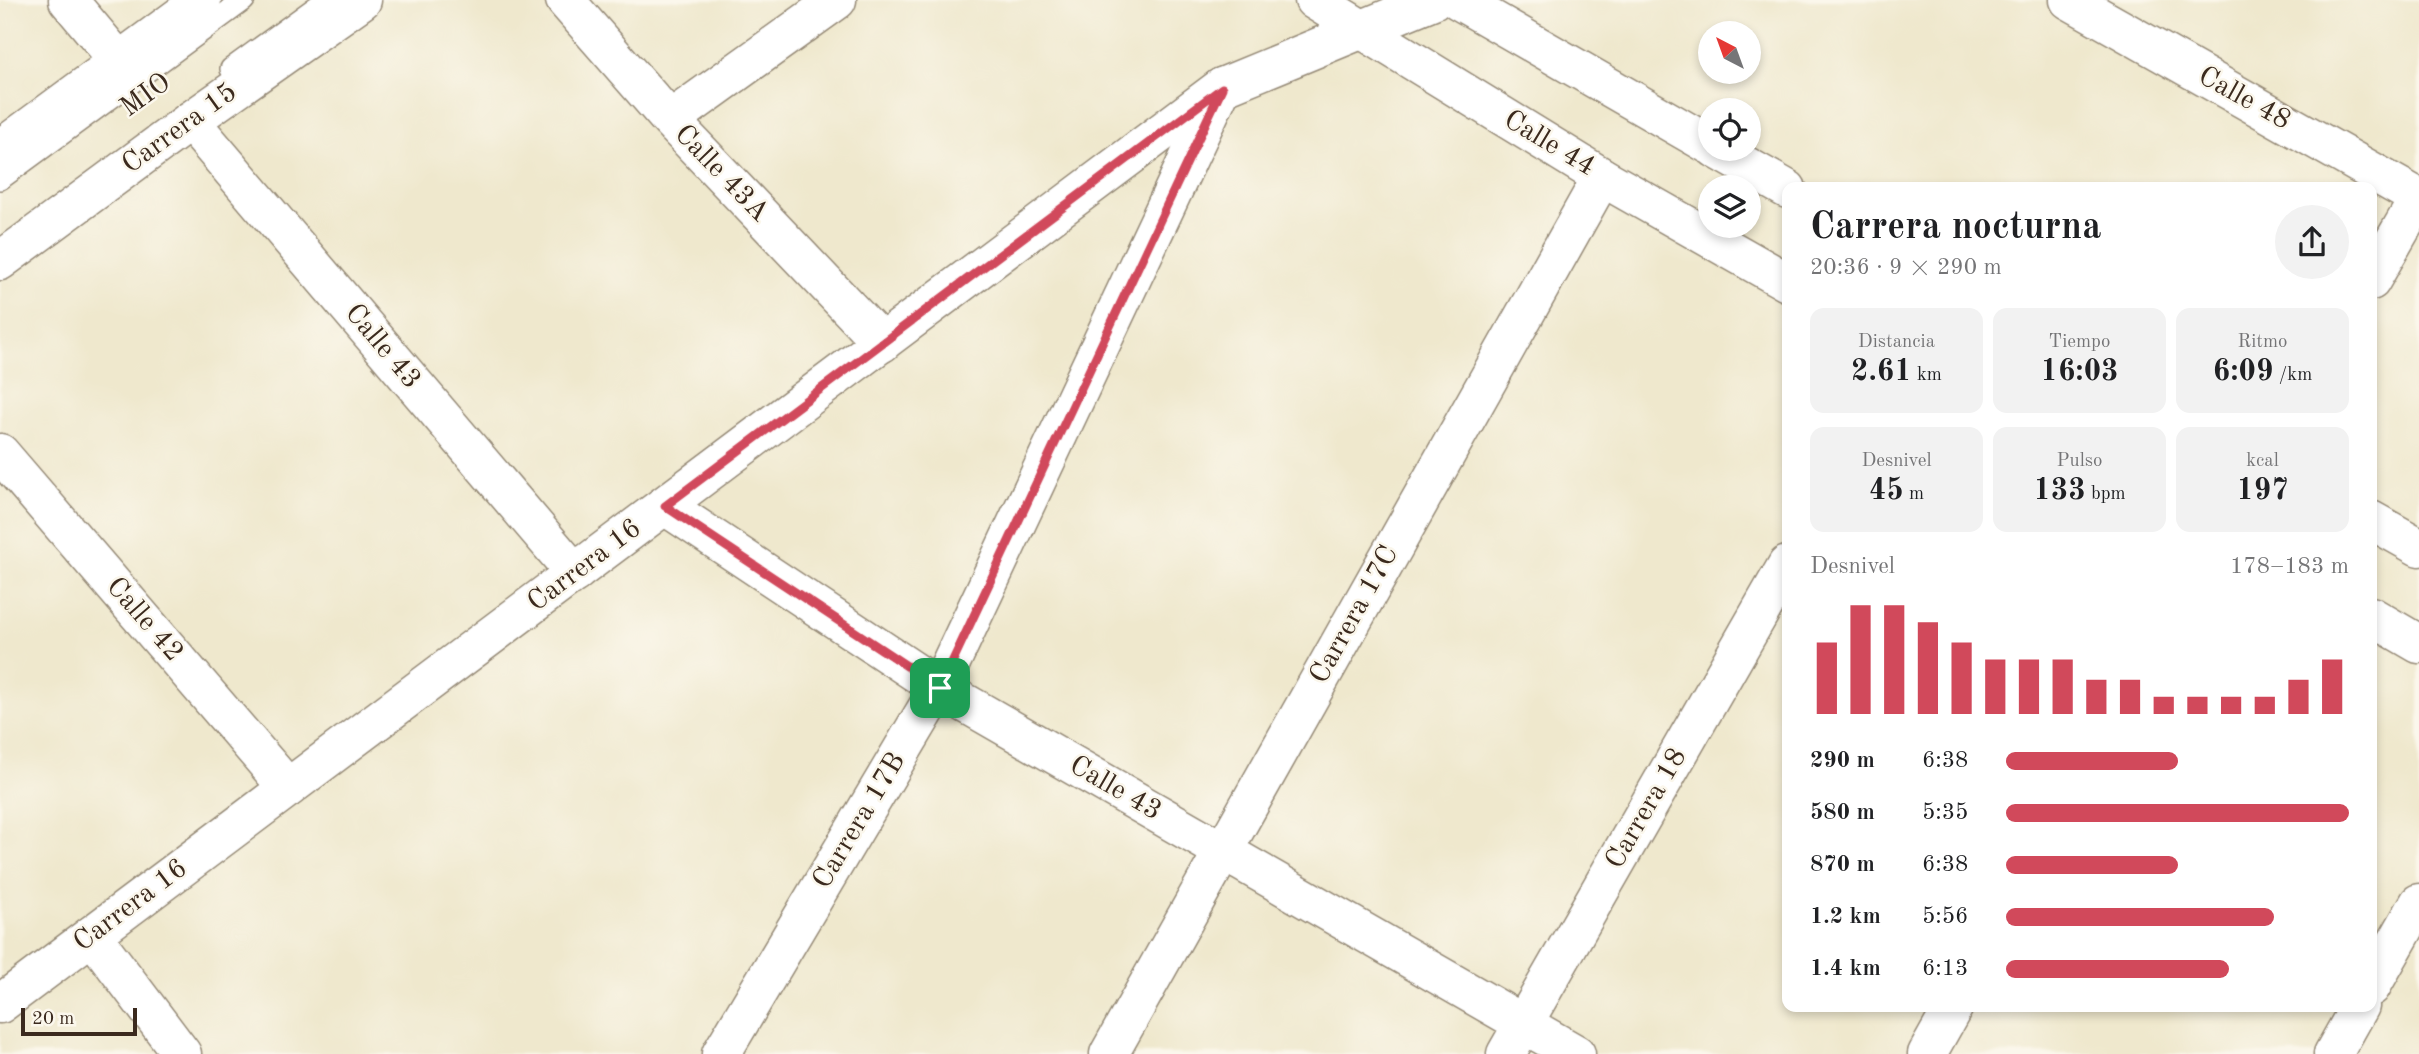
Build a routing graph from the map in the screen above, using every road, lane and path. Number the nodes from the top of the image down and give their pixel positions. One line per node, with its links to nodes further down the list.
1 (68, 0): 13 (street)
2 (202, 0): 13 (street)
3 (244, 0): 21 (lane, MIO)
4 (326, 0): 24 (lane, MIO)
5 (362, 0): 16 (street, Carrera 15)
6 (565, 0): 15 (street, Calle 43A)
7 (837, 0): 15 (street)
8 (1314, 0): 12 (street, Calle 44)
9 (1433, 0): 12 (street, Carrera 16)
10 (1458, 0): 17 (street)
11 (2069, 0): 23 (street, Calle 48)
12 (1361, 30): 14 (street, Carrera 16); 20 (street, Calle 44)
13 (119, 61): 18 (street)
14 (1222, 88): 28 (street, Carrera 16); 37 (street, Carrera 17B)
15 (670, 120): 28 (street, Calle 43A)
16 (190, 121): 25 (street, Carrera 15); 33 (street, Calle 43)
17 (1698, 138)
18 (0, 149)
19 (1737, 161): 22 (street)
20 (1602, 177): 27 (street, Calle 44); 39 (street, Carrera 17C)
21 (0, 180)
22 (1782, 186)
23 (2419, 198): 26 (street)
24 (0, 238)
25 (0, 261)
26 (2377, 271)
27 (1782, 279)
28 (882, 343): 30 (street, Carrera 16)
29 (0, 453): 38 (street, Calle 42)
30 (665, 506): 33 (street, Carrera 16); 37 (street, Calle 43)
31 (2377, 523): 32 (street)
32 (2419, 547)
33 (575, 573): 38 (street, Carrera 16)
34 (1782, 574): 46 (street, Carrera 18)
35 (2377, 620): 36 (street)
36 (2419, 644)
37 (940, 688): 39 (street, Calle 43); 48 (street, Carrera 17B)
38 (288, 788): 41 (street, Carrera 16)
39 (1223, 851): 46 (street, Calle 43); 49 (street, Carrera 17C)
40 (2419, 903): 42 (street)
41 (92, 935): 43 (street, Carrera 16); 47 (street)
42 (2377, 976)
43 (0, 1003)
44 (1951, 1012): 51 (street)
45 (2357, 1012): 52 (street)
46 (1515, 1039): 50 (street, Calle 43)
47 (182, 1054)
48 (721, 1054)
49 (1109, 1054)
50 (1576, 1054)
51 (1927, 1054)
52 (2333, 1054)

